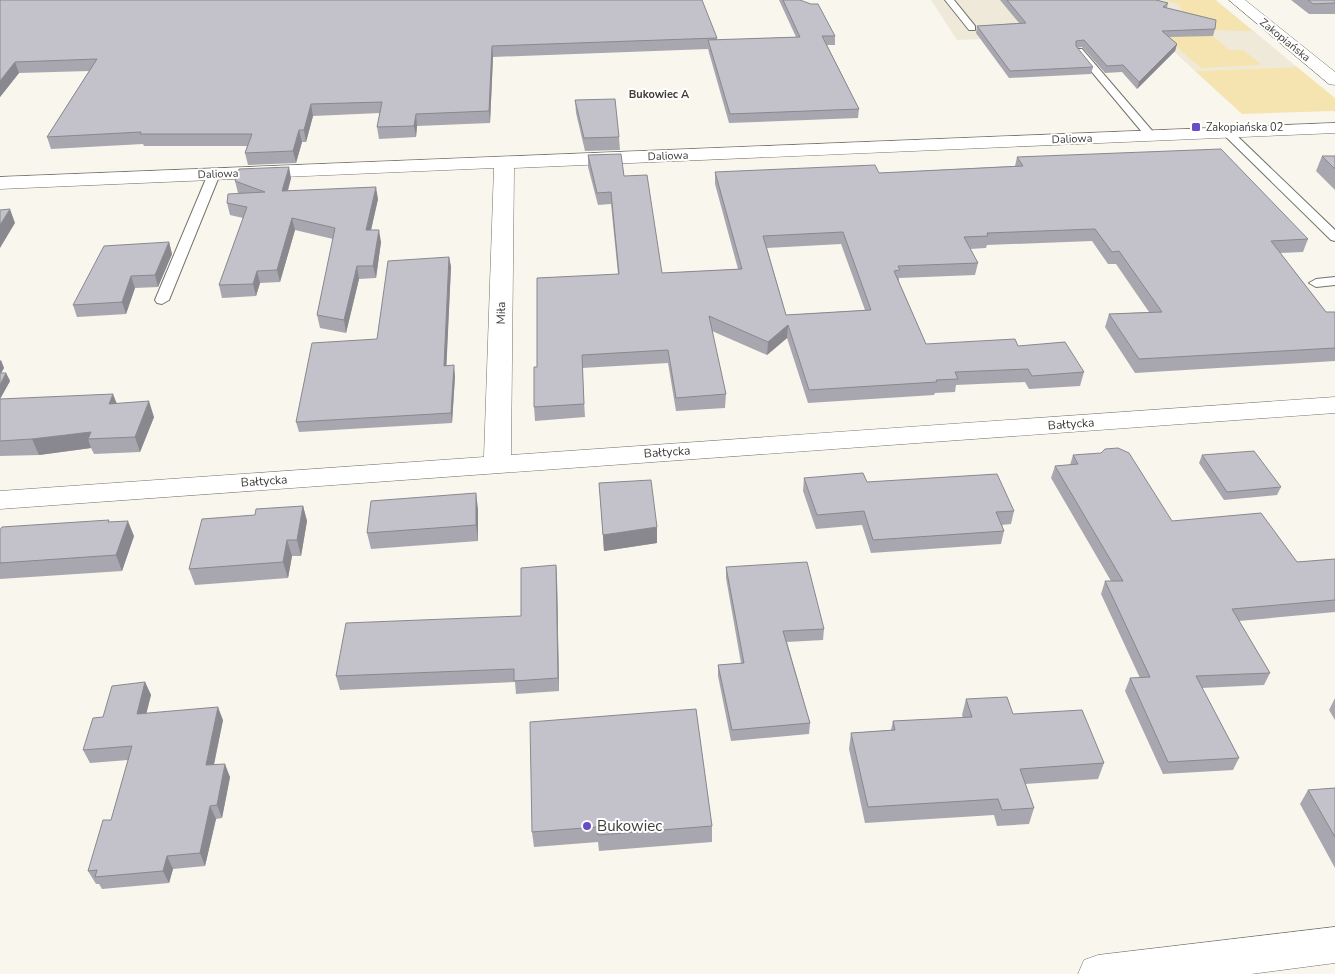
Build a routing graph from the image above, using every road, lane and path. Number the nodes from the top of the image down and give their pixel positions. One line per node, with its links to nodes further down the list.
1 (949, 0): 3 (lane)
2 (1236, 0): 5 (street, Zakopiańska)
3 (972, 28)
4 (1079, 51): 8 (lane)
5 (1335, 80)
6 (1335, 128): 7 (street, Daliowa)
7 (1228, 133): 8 (street, Daliowa); 12 (lane)
8 (1151, 136): 9 (street, Daliowa)
9 (504, 163): 10 (street, Daliowa); 17 (street, Miła)
10 (214, 174): 11 (street, Daliowa); 15 (lane)
11 (0, 183)
12 (1335, 237)
13 (1335, 282): 14 (lane)
14 (1316, 283)
15 (162, 300)
16 (1335, 405): 17 (street, Bałtycka)
17 (498, 464): 18 (street, Bałtycka)
18 (0, 500)
19 (1335, 945): 20 (street)
20 (1098, 974)

